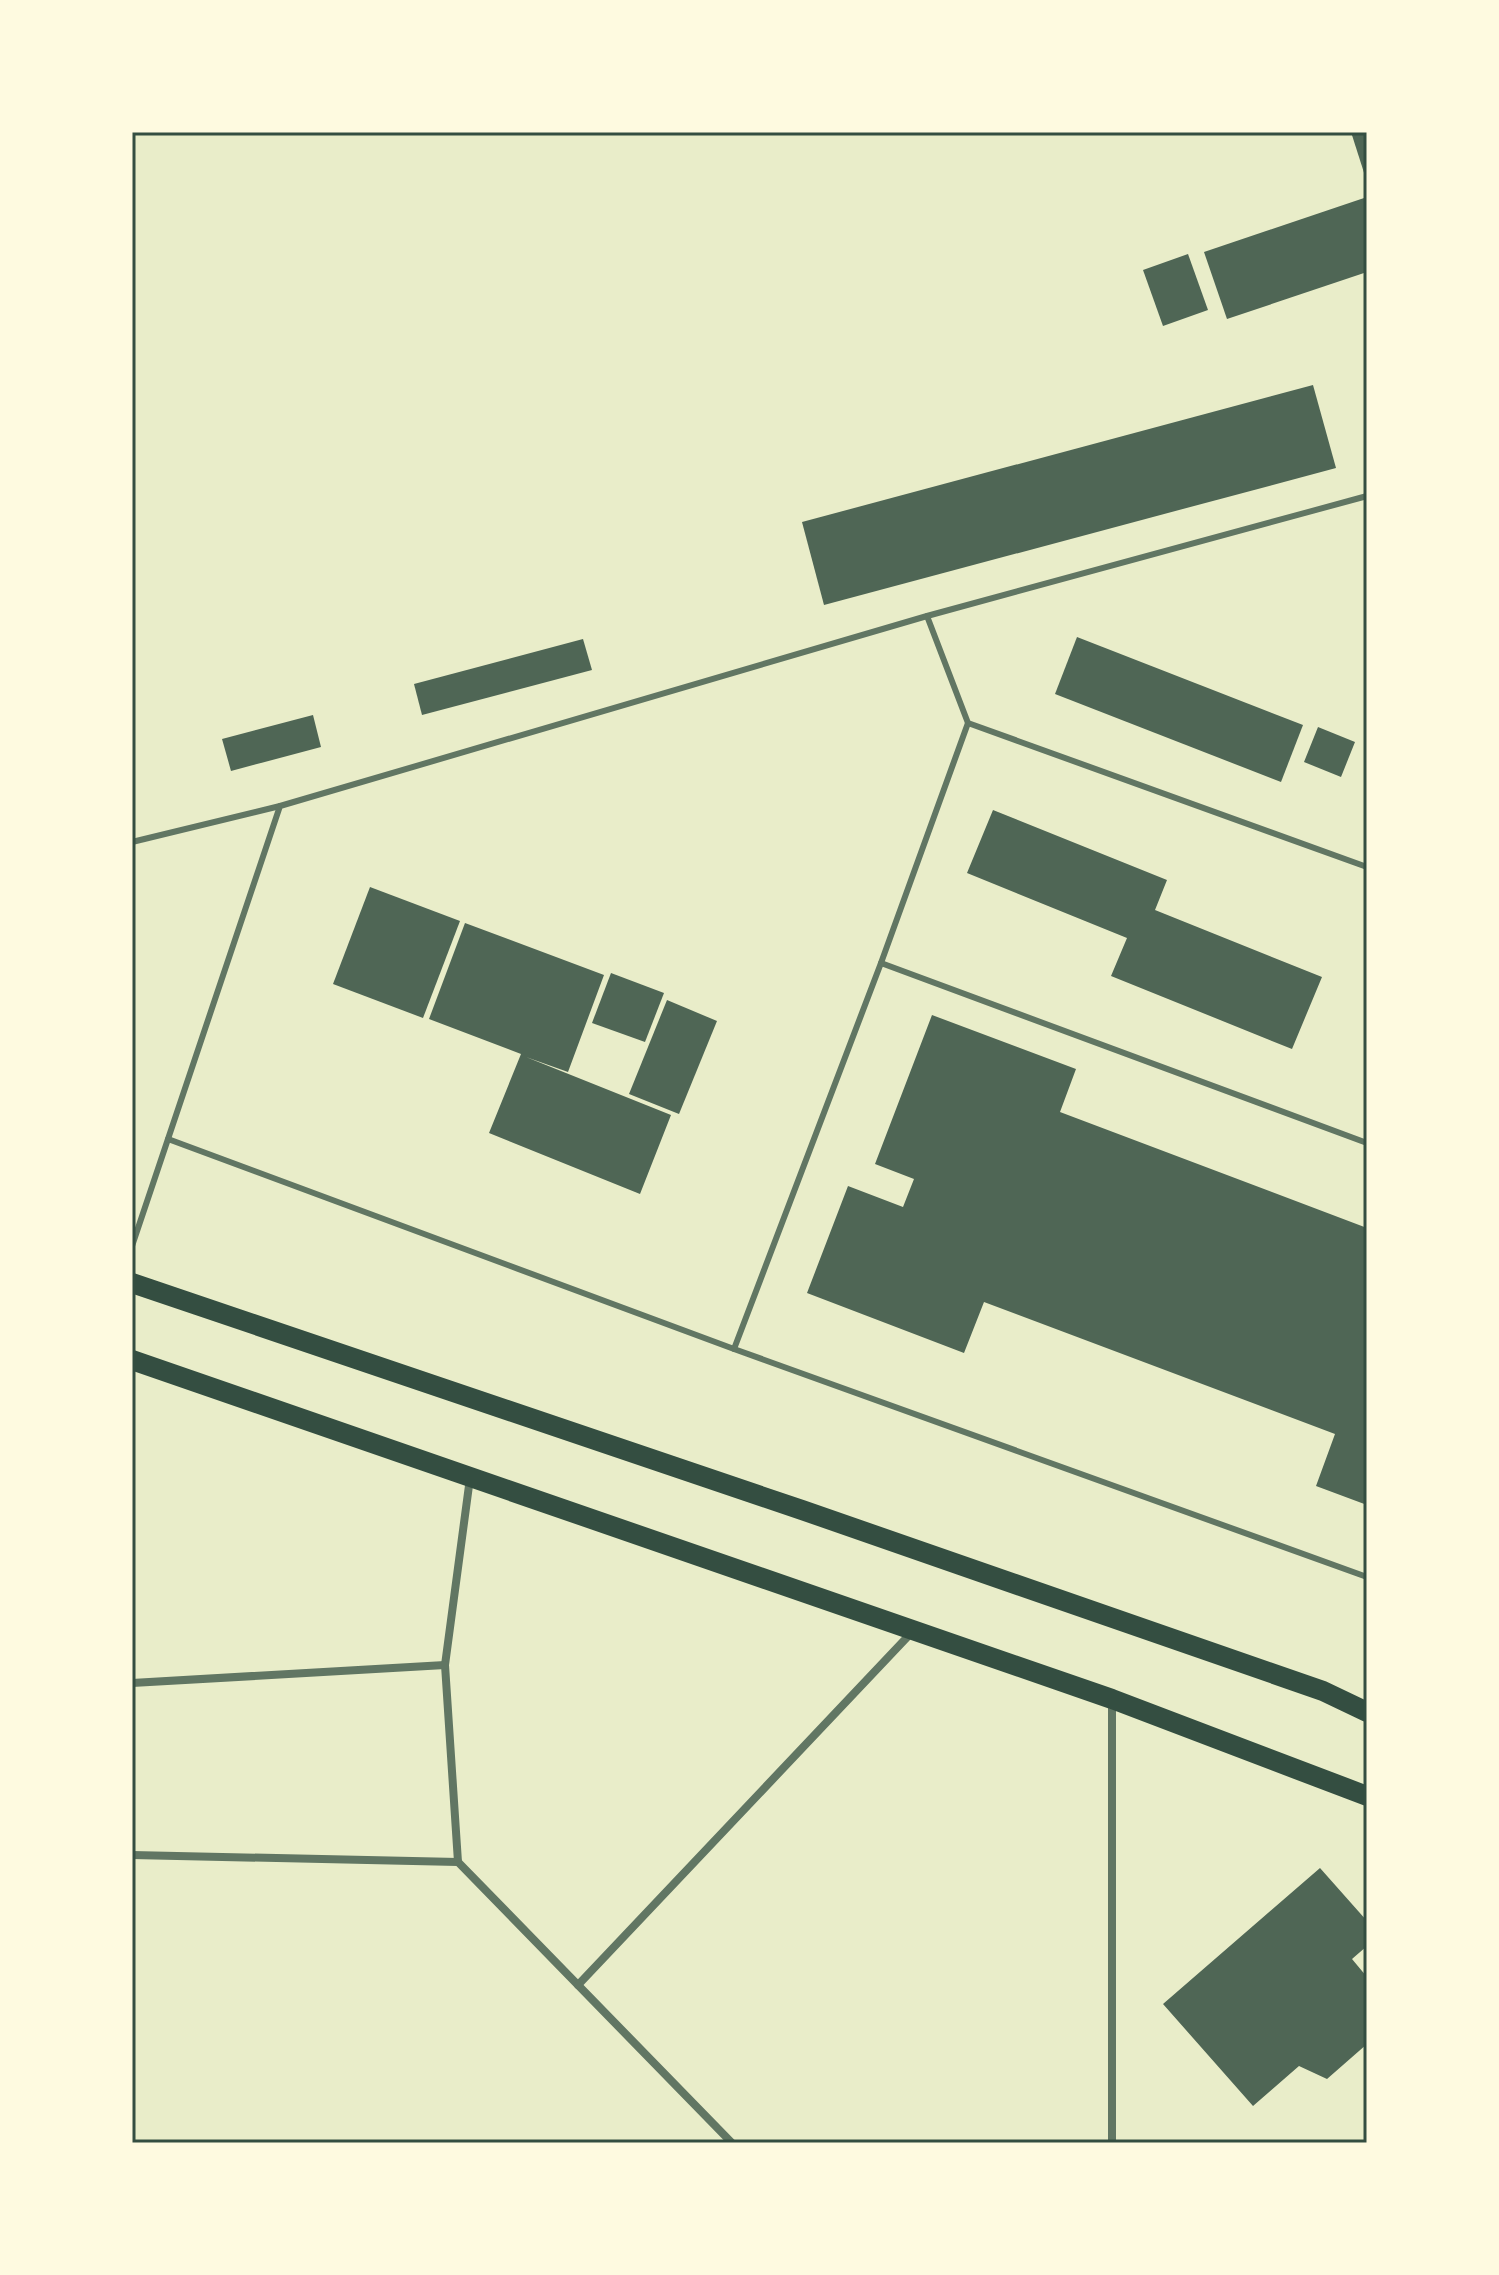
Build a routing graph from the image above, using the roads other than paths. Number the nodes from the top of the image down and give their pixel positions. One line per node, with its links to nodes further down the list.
1 (1367, 496): 2 (lane)
2 (927, 616): 3 (lane); 4 (lane)
3 (968, 723): 6 (lane); 7 (lane)
4 (280, 806): 5 (lane); 8 (lane)
5 (132, 842)
6 (1367, 867)
7 (881, 963): 9 (lane); 12 (lane)
8 (168, 1139): 10 (lane); 12 (lane)
9 (1367, 1143)
10 (132, 1246)
11 (132, 1283): 20 (main road)
12 (734, 1349): 15 (lane)
13 (132, 1360): 14 (main road)
14 (470, 1477): 16 (main road); 17 (street)
15 (1367, 1577)
16 (914, 1631): 19 (main road); 24 (street)
17 (445, 1665): 18 (street); 23 (street)
18 (132, 1683)
19 (1112, 1699): 21 (main road); 26 (street)
20 (1367, 1712)
21 (1367, 1796)
22 (132, 1855): 23 (street)
23 (458, 1862): 24 (street)
24 (578, 1985): 25 (street)
25 (732, 2143)
26 (1112, 2143)

